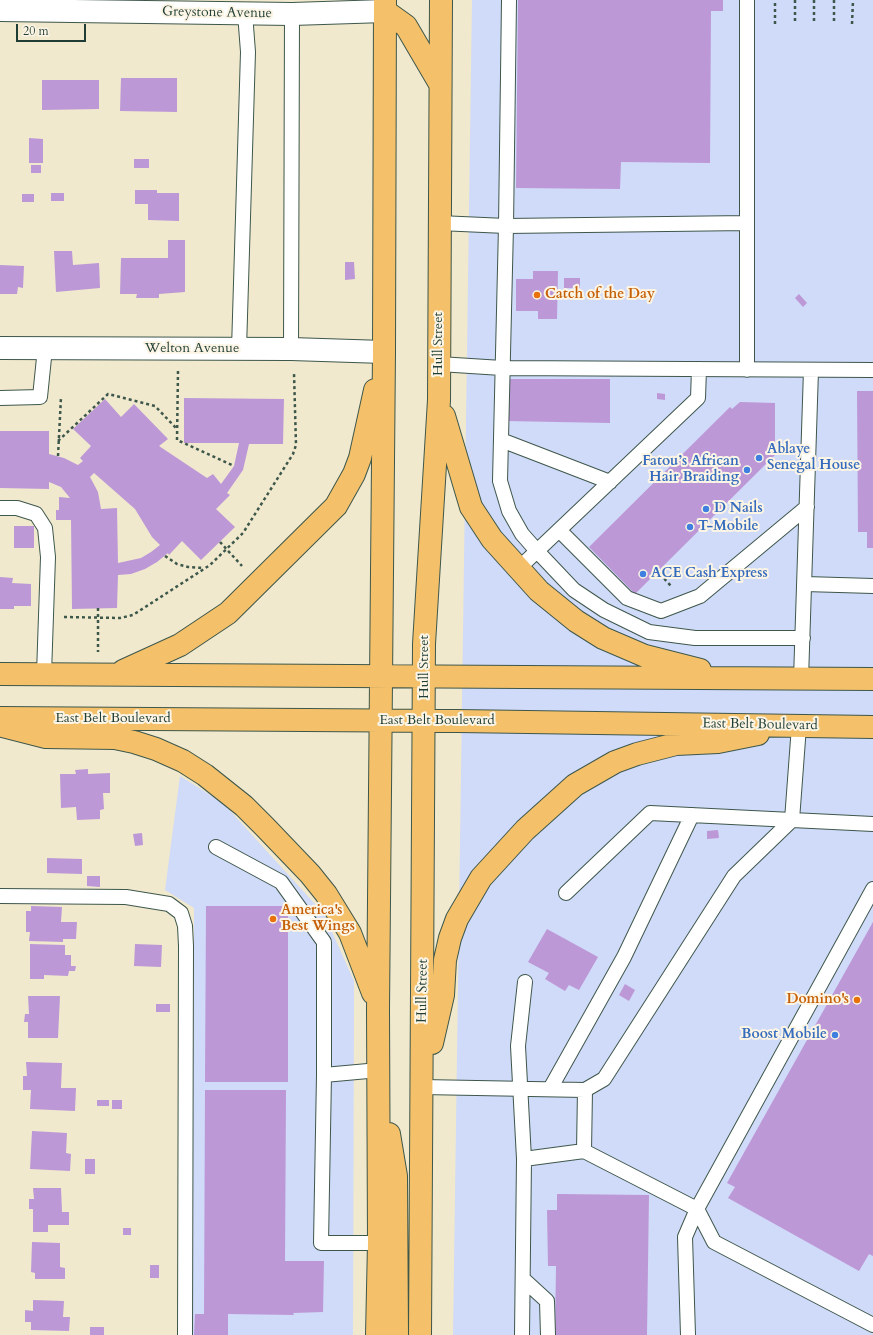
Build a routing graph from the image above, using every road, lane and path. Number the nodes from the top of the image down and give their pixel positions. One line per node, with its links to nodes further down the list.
1 (441, 0): 18 (main road, Hull Street)
2 (509, 0): 21 (lane)
3 (747, 0): 20 (lane)
4 (775, 0): 13 (path)
5 (795, 0): 14 (path)
6 (814, 0): 15 (path)
7 (834, 0): 16 (path)
8 (853, 0): 17 (path)
9 (385, 6): 12 (street, Greystone Avenue); 18 (main road); 25 (main road)
10 (0, 10): 11 (street, Greystone Avenue)
11 (245, 14): 12 (street, Greystone Avenue); 24 (lane)
12 (292, 14): 26 (lane)
13 (775, 24)
14 (795, 24)
15 (814, 24)
16 (834, 24)
17 (852, 24)
18 (440, 84): 19 (main road, Hull Street)
19 (439, 223): 21 (lane); 27 (main road, Hull Street)
20 (747, 223): 21 (lane); 31 (lane)
21 (506, 226): 28 (lane)
22 (0, 348): 23 (street, Welton Avenue)
23 (45, 348): 24 (street, Welton Avenue); 35 (lane)
24 (239, 349): 26 (street, Welton Avenue)
25 (384, 352): 26 (street, Welton Avenue); 64 (main road); 66 (main road)
26 (292, 360): 47 (path)
27 (439, 364): 28 (lane); 36 (main road, Hull Street)
28 (502, 368): 30 (lane); 38 (lane)
29 (178, 369): 37 (path)
30 (699, 369): 31 (lane); 42 (lane)
31 (747, 370): 32 (lane)
32 (811, 370): 33 (lane); 43 (lane)
33 (873, 370)
34 (61, 390): 39 (path)
35 (0, 398)
36 (439, 400): 52 (main road); 65 (main road, Hull Street)
37 (177, 429): 39 (path); 41 (path)
38 (500, 440): 42 (lane); 48 (lane)
39 (58, 441): 40 (path)
40 (58, 456)
41 (234, 466)
42 (610, 482): 45 (lane)
43 (807, 507): 45 (lane); 54 (lane)
44 (0, 508): 63 (lane)
45 (559, 530): 48 (lane)
46 (220, 542): 47 (path)
47 (227, 550): 50 (path); 51 (path)
48 (536, 551): 52 (lane); 60 (lane)
49 (165, 556): 51 (path)
50 (242, 566)
51 (205, 568): 59 (path)
52 (518, 569): 67 (main road)
53 (656, 570): 56 (path)
54 (805, 584): 55 (lane); 60 (lane)
55 (873, 586)
56 (674, 589)
57 (98, 608): 59 (path)
58 (75, 618): 59 (path)
59 (98, 618): 61 (path)
60 (803, 638): 68 (lane)
61 (98, 653)
62 (0, 674): 63 (main road)
63 (44, 674): 64 (main road)
64 (116, 674): 66 (main road)
65 (425, 676): 66 (main road); 67 (main road); 72 (main road, Hull Street)
66 (382, 677): 71 (main road)
67 (732, 678): 68 (main road)
68 (801, 679): 69 (main road)
69 (873, 679)
70 (0, 718): 71 (main road, East Belt Boulevard)
71 (380, 721): 72 (main road, East Belt Boulevard); 84 (main road)
72 (425, 721): 74 (main road, East Belt Boulevard); 87 (main road, Hull Street)
73 (0, 725): 84 (main road)
74 (799, 726): 75 (main road, East Belt Boulevard); 77 (lane); 87 (main road)
75 (873, 727)
76 (692, 815): 77 (lane); 81 (lane); 89 (lane)
77 (792, 820): 78 (lane); 90 (lane)
78 (873, 824)
79 (216, 847): 86 (lane)
80 (873, 890): 93 (lane)
81 (566, 893)
82 (0, 896): 97 (lane)
83 (525, 982): 88 (lane)
84 (378, 1010): 85 (main road)
85 (379, 1070): 86 (lane); 94 (main road); 99 (main road)
86 (324, 1075): 94 (lane)
87 (422, 1087): 88 (lane); 100 (main road, Hull Street)
88 (520, 1089): 89 (lane); 92 (lane)
89 (550, 1089): 90 (lane)
90 (585, 1090): 91 (lane)
91 (584, 1151): 92 (lane); 93 (lane)
92 (524, 1159): 95 (lane)
93 (698, 1209): 96 (lane); 103 (lane)
94 (379, 1243): 98 (main road)
95 (523, 1279): 101 (lane); 102 (lane)
96 (873, 1325)
97 (185, 1335)
98 (377, 1335)
99 (397, 1335)
100 (420, 1335)
101 (522, 1335)
102 (548, 1335)
103 (688, 1335)

